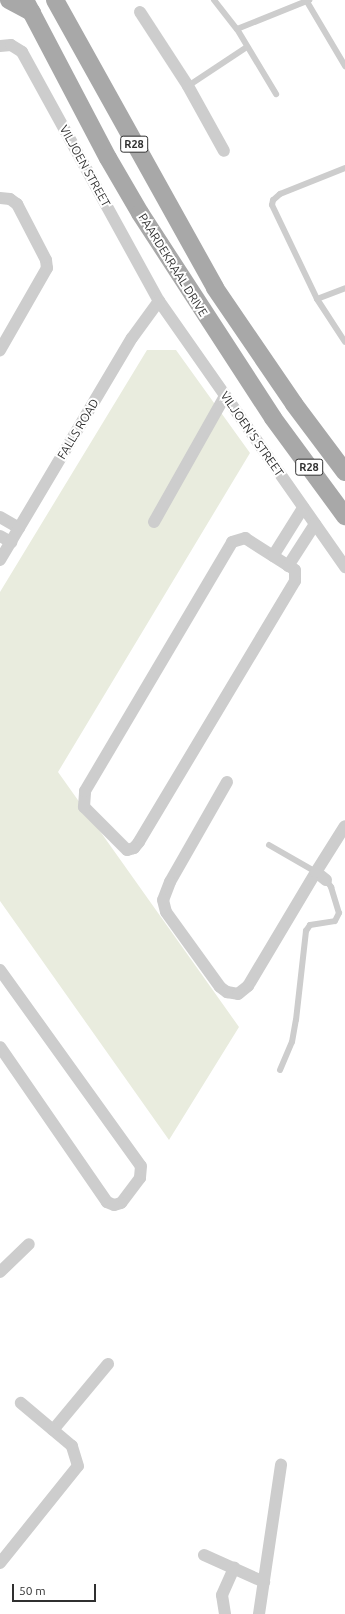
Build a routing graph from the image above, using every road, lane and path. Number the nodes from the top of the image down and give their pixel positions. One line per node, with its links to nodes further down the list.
1 (9, 0): 5 (main road)
2 (55, 0): 16 (main road, PAARDEKRAAL DRIVE / R28)
3 (214, 0): 7 (lane)
4 (307, 0): 7 (lane); 10 (lane)
5 (33, 4): 16 (main road); 25 (main road, PAARDEKRAAL DRIVE / R28)
6 (140, 12): 11 (street)
7 (237, 29): 9 (lane)
8 (0, 46): 19 (street, VILJOEN STREET)
9 (247, 47): 11 (lane); 12 (lane)
10 (345, 66)
11 (188, 86): 13 (street)
12 (276, 94)
13 (224, 150)
14 (345, 168): 18 (lane)
15 (0, 198): 21 (street)
16 (215, 288): 23 (main road, PAARDEKRAAL DRIVE / R28)
17 (345, 288): 18 (lane)
18 (317, 300): 20 (lane)
19 (159, 301): 22 (street, VILJOEN'S STREET); 29 (street, FALLS ROAD)
20 (345, 342)
21 (0, 350)
22 (225, 396): 24 (street, VILJOEN'S STREET); 27 (street)
23 (345, 472)
24 (303, 508): 28 (street, VILJOEN'S STREET); 32 (street)
25 (345, 516)
26 (0, 517): 29 (street)
27 (154, 522)
28 (315, 524): 34 (street); 35 (street, VILJOEN'S STREET)
29 (19, 528): 31 (street, FALLS ROAD)
30 (0, 536): 31 (street)
31 (11, 542): 33 (street, FALLS ROAD)
32 (273, 556): 34 (street); 34 (street)
33 (0, 560)
34 (288, 566)
35 (345, 567)
36 (227, 782): 39 (street)
37 (345, 826): 39 (street)
38 (269, 845): 39 (lane)
39 (316, 872): 40 (street)
40 (326, 880): 41 (lane)
41 (339, 913): 42 (lane); 45 (lane)
42 (345, 918)
43 (0, 970): 44 (street)
44 (0, 1048)
45 (280, 1070)
46 (29, 1244): 47 (street)
47 (0, 1272)
48 (108, 1364): 50 (street)
49 (21, 1404): 50 (street)
50 (53, 1430): 53 (street)
51 (281, 1465): 55 (street)
52 (204, 1555): 54 (street)
53 (0, 1563)
54 (234, 1568): 55 (street); 56 (street)
55 (264, 1582): 57 (street)
56 (225, 1614)
57 (259, 1614)

